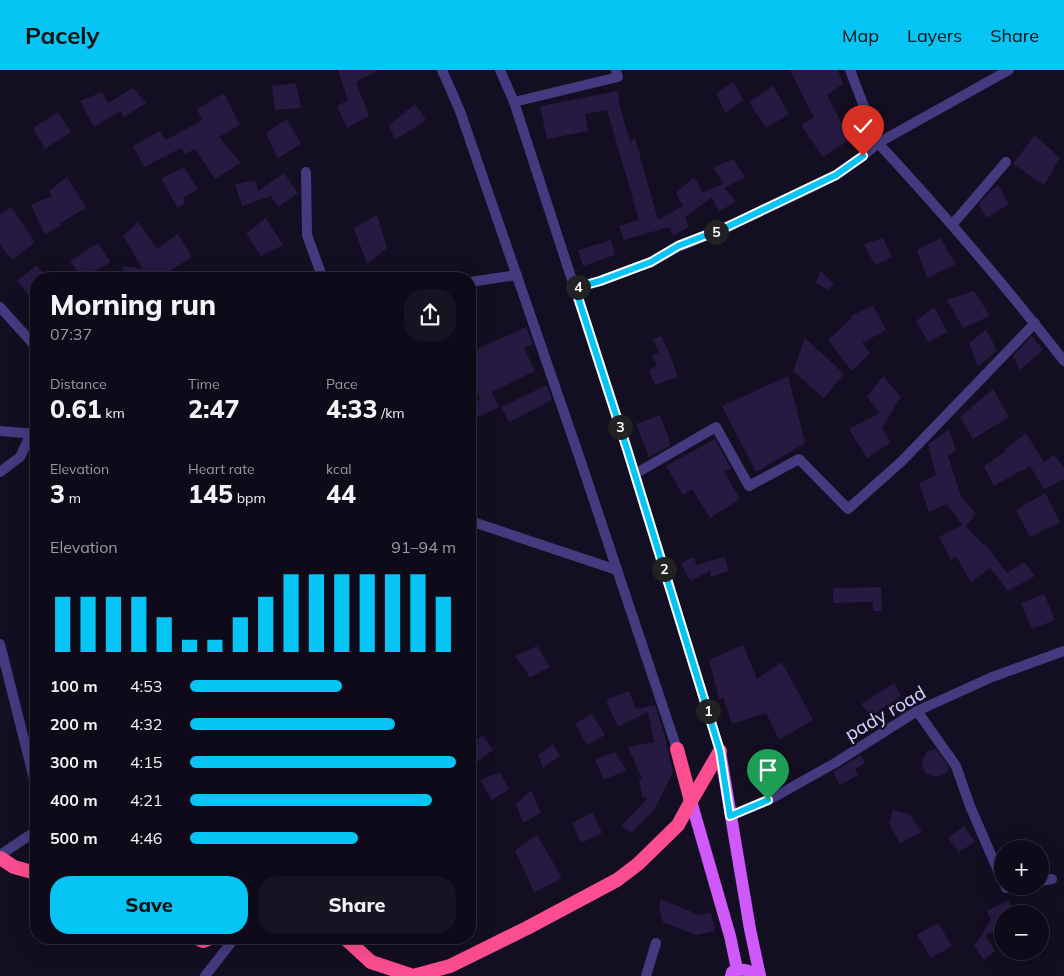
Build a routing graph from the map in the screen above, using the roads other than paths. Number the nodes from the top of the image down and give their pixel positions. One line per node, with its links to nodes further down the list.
1 (442, 70): 12 (street)
2 (500, 70): 6 (street)
3 (616, 70): 6 (street)
4 (850, 70): 7 (street)
5 (1008, 70): 7 (street)
6 (514, 102): 14 (street)
7 (878, 143): 10 (street); 14 (street)
8 (1006, 162): 10 (street)
9 (306, 172): 11 (street)
10 (952, 225): 16 (street)
11 (320, 272)
12 (517, 275): 13 (street); 25 (street)
13 (476, 281)
14 (575, 288): 23 (street)
15 (0, 307): 17 (street)
16 (1035, 323): 18 (street); 23 (street)
17 (30, 340)
18 (1064, 360)
19 (0, 431): 20 (street)
20 (30, 434)
21 (30, 441): 22 (street)
22 (0, 472)
23 (635, 474): 30 (street)
24 (476, 523): 25 (street)
25 (617, 570): 29 (street)
26 (0, 644): 31 (street)
27 (1064, 651): 28 (street, pady road)
28 (917, 711): 33 (street, pady road); 36 (street)
29 (677, 749): 32 (highway)
30 (720, 751): 32 (highway); 33 (main road)
31 (30, 762)
32 (691, 801): 43 (main road); 45 (highway)
33 (730, 816): 47 (main road)
34 (30, 835): 35 (street)
35 (0, 857): 37 (highway)
36 (994, 857)
37 (30, 871)
38 (1052, 879): 39 (street)
39 (1049, 880)
40 (656, 943): 46 (street)
41 (230, 944): 44 (street)
42 (351, 944): 45 (highway)
43 (734, 973): 47 (main road)
44 (205, 976)
45 (413, 976)
46 (646, 976)
47 (760, 976)

